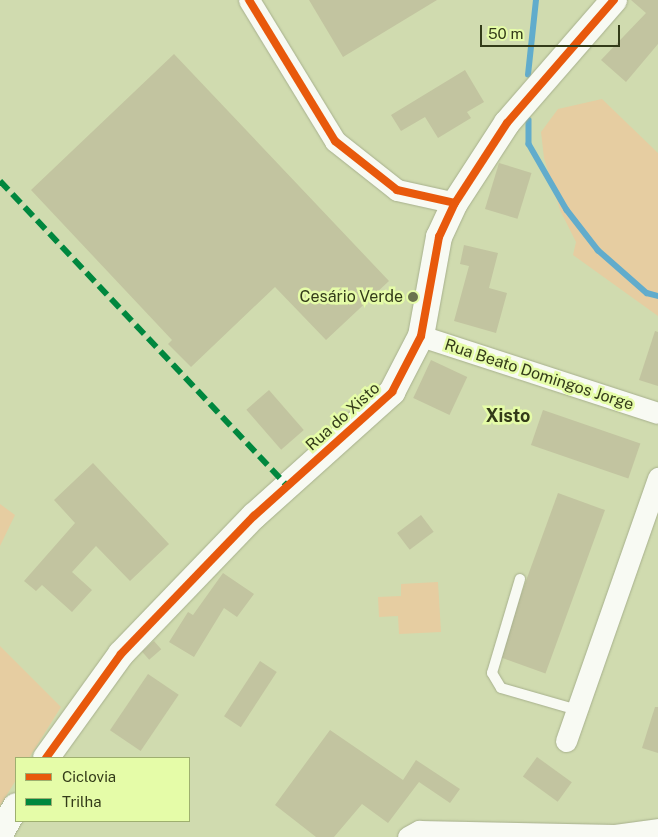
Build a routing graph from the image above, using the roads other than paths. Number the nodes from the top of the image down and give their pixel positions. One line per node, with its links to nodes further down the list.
1 (249, 0): 3 (street)
2 (614, 0): 3 (street, Rua do Xisto)
3 (455, 203): 4 (street, Rua do Xisto)
4 (421, 336): 5 (street, Rua Beato Domingos Jorge); 10 (street, Rua do Xisto)
5 (658, 413)
6 (658, 478): 8 (street)
7 (520, 579): 8 (lane)
8 (577, 710): 9 (street)
9 (566, 741)
10 (47, 757)
11 (15, 808): 13 (street)
12 (658, 829): 14 (street)
13 (0, 834)
14 (414, 834)

